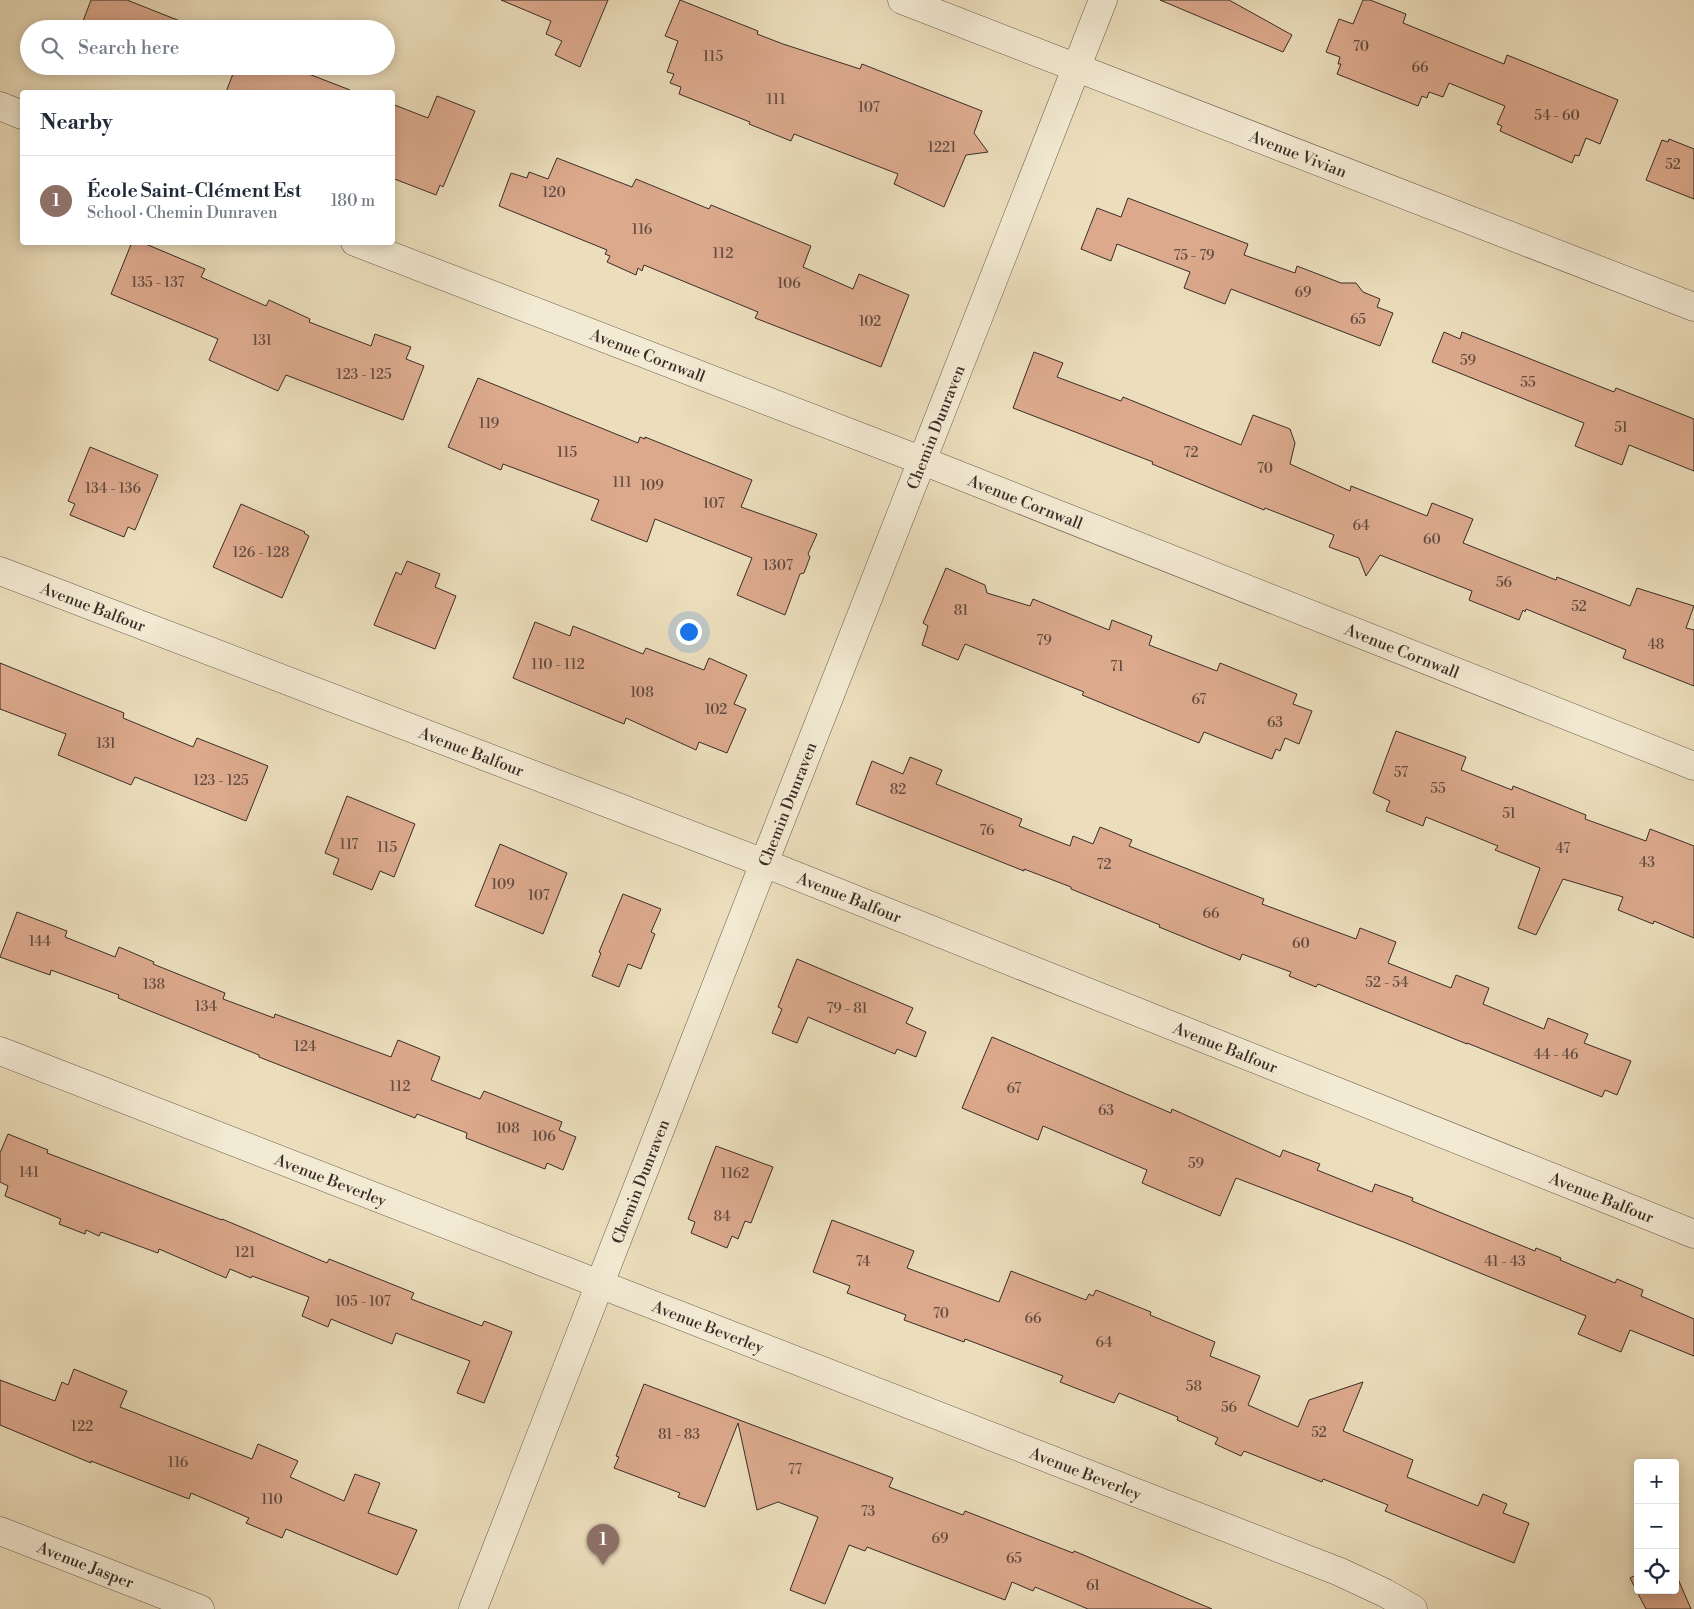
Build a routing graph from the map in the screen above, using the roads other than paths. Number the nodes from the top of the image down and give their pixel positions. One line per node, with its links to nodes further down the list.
1 (902, 0): 3 (street, Avenue Vivian)
2 (1103, 0): 3 (street, Chemin Dunraven)
3 (1077, 67): 7 (street, Avenue Vivian); 8 (street, Chemin Dunraven)
4 (0, 106): 5 (street)
5 (20, 113)
6 (363, 245): 8 (street, Avenue Cornwall)
7 (1694, 307)
8 (923, 461): 10 (street, Avenue Cornwall); 11 (street, Chemin Dunraven)
9 (0, 571): 11 (street, Avenue Balfour)
10 (1694, 766)
11 (764, 863): 13 (street, Avenue Balfour); 14 (street, Chemin Dunraven)
12 (0, 1051): 14 (street, Avenue Beverley)
13 (1694, 1234)
14 (600, 1284): 17 (street, Chemin Dunraven); 18 (street, Avenue Beverley)
15 (0, 1531): 16 (street, Avenue Jasper)
16 (200, 1609)
17 (472, 1609)
18 (1413, 1609)

